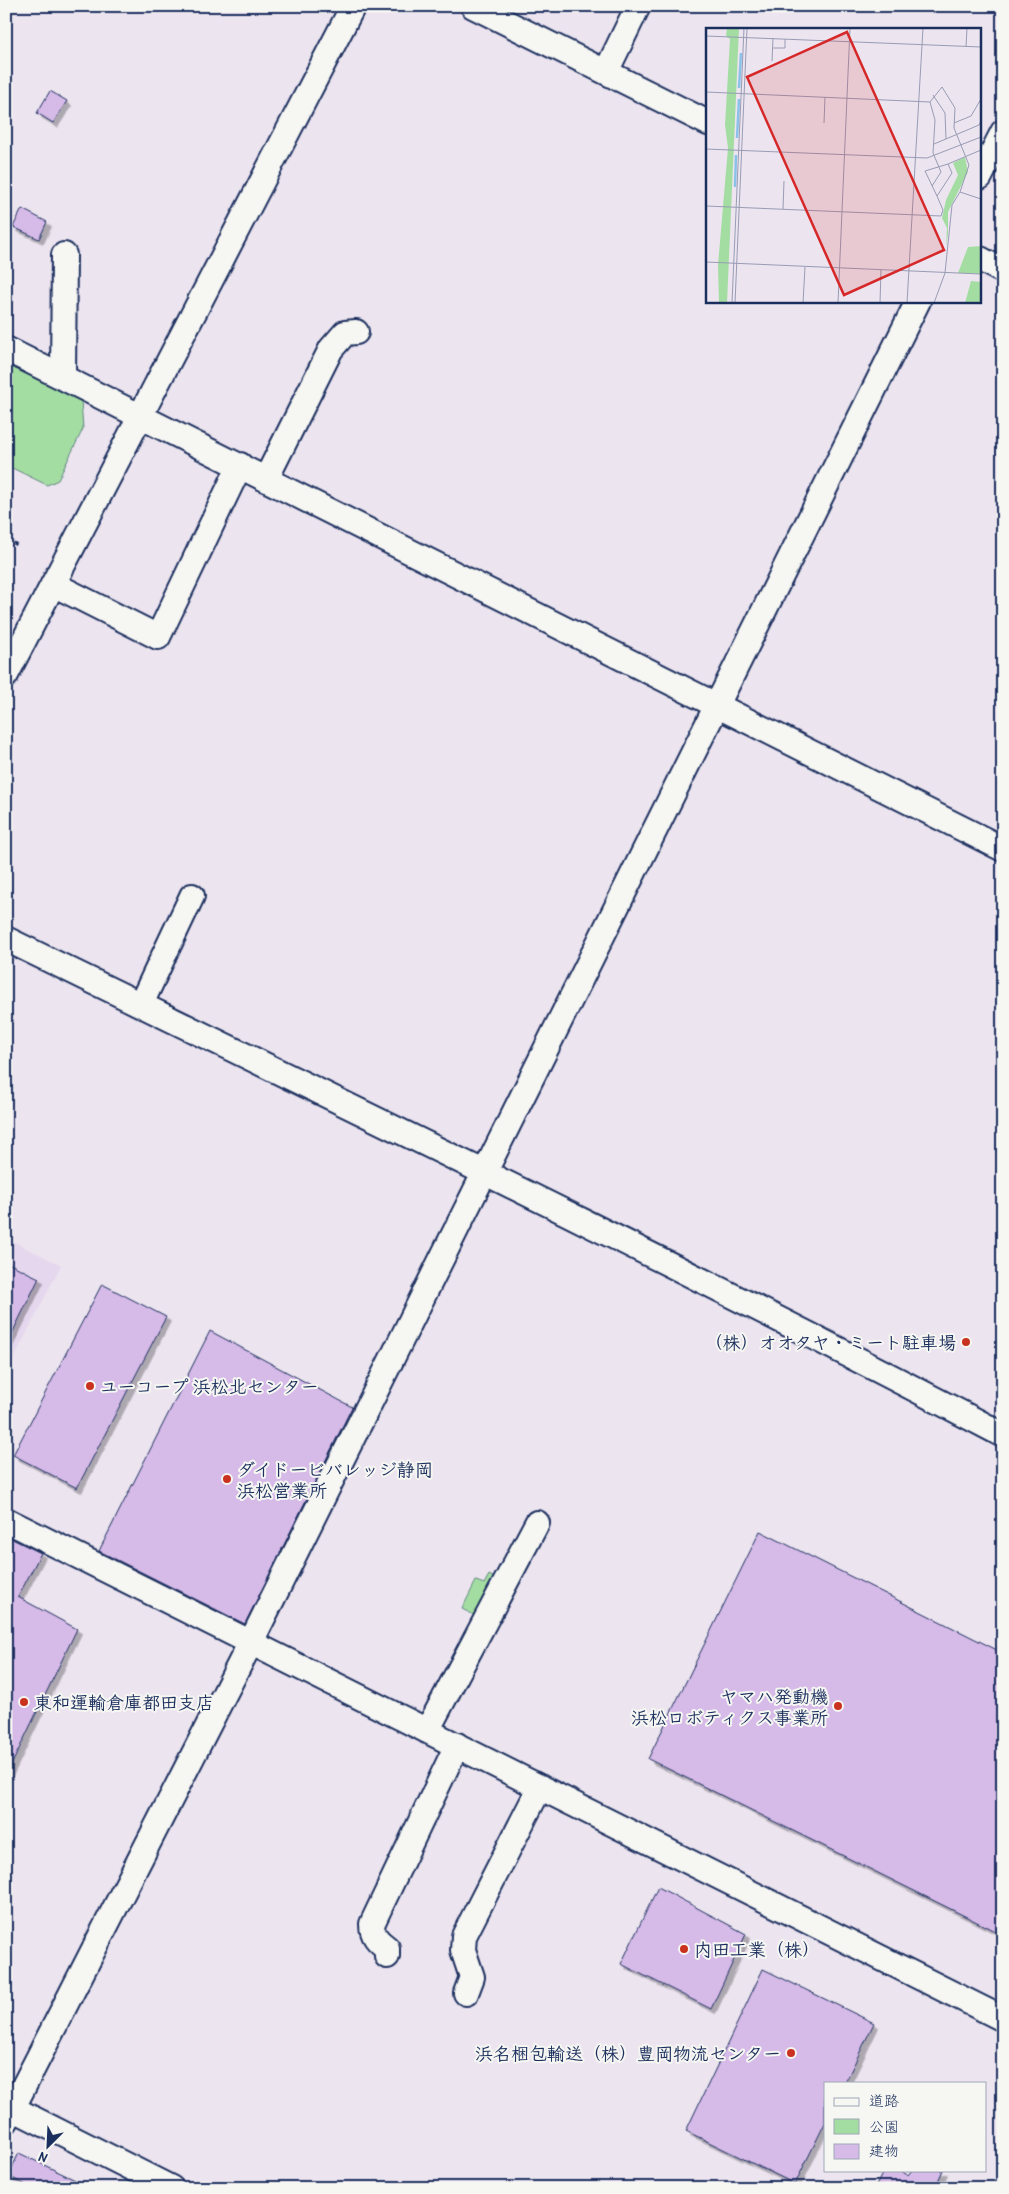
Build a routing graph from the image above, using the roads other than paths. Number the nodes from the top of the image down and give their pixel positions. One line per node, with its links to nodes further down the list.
1 (353, 6): 15 (street)
2 (473, 6): 4 (street)
3 (638, 6): 4 (street)
4 (606, 72): 5 (street)
5 (706, 123)
6 (1003, 132): 7 (street)
7 (982, 173)
8 (64, 255): 14 (street)
9 (982, 261): 10 (street)
10 (1003, 271)
11 (918, 302): 20 (street)
12 (356, 332): 17 (street)
13 (6, 349): 14 (street)
14 (63, 377): 15 (street)
15 (140, 416): 16 (street); 18 (street)
16 (240, 466): 17 (street); 18 (street)
17 (266, 479): 20 (street)
18 (53, 584): 19 (street)
19 (6, 675)
20 (716, 706): 21 (street); 25 (street)
21 (1003, 848)
22 (192, 896): 24 (street)
23 (6, 939): 24 (street)
24 (141, 1004): 25 (street)
25 (484, 1172): 26 (street); 29 (street)
26 (1003, 1435)
27 (6, 1520): 29 (street)
28 (537, 1524): 30 (street)
29 (251, 1642): 30 (street); 36 (street)
30 (427, 1731): 31 (street)
31 (457, 1745): 32 (street); 33 (street)
32 (540, 1787): 34 (street); 35 (street)
33 (387, 1956)
34 (466, 1993)
35 (1003, 2019)
36 (8, 2111): 37 (street)
37 (170, 2188)

